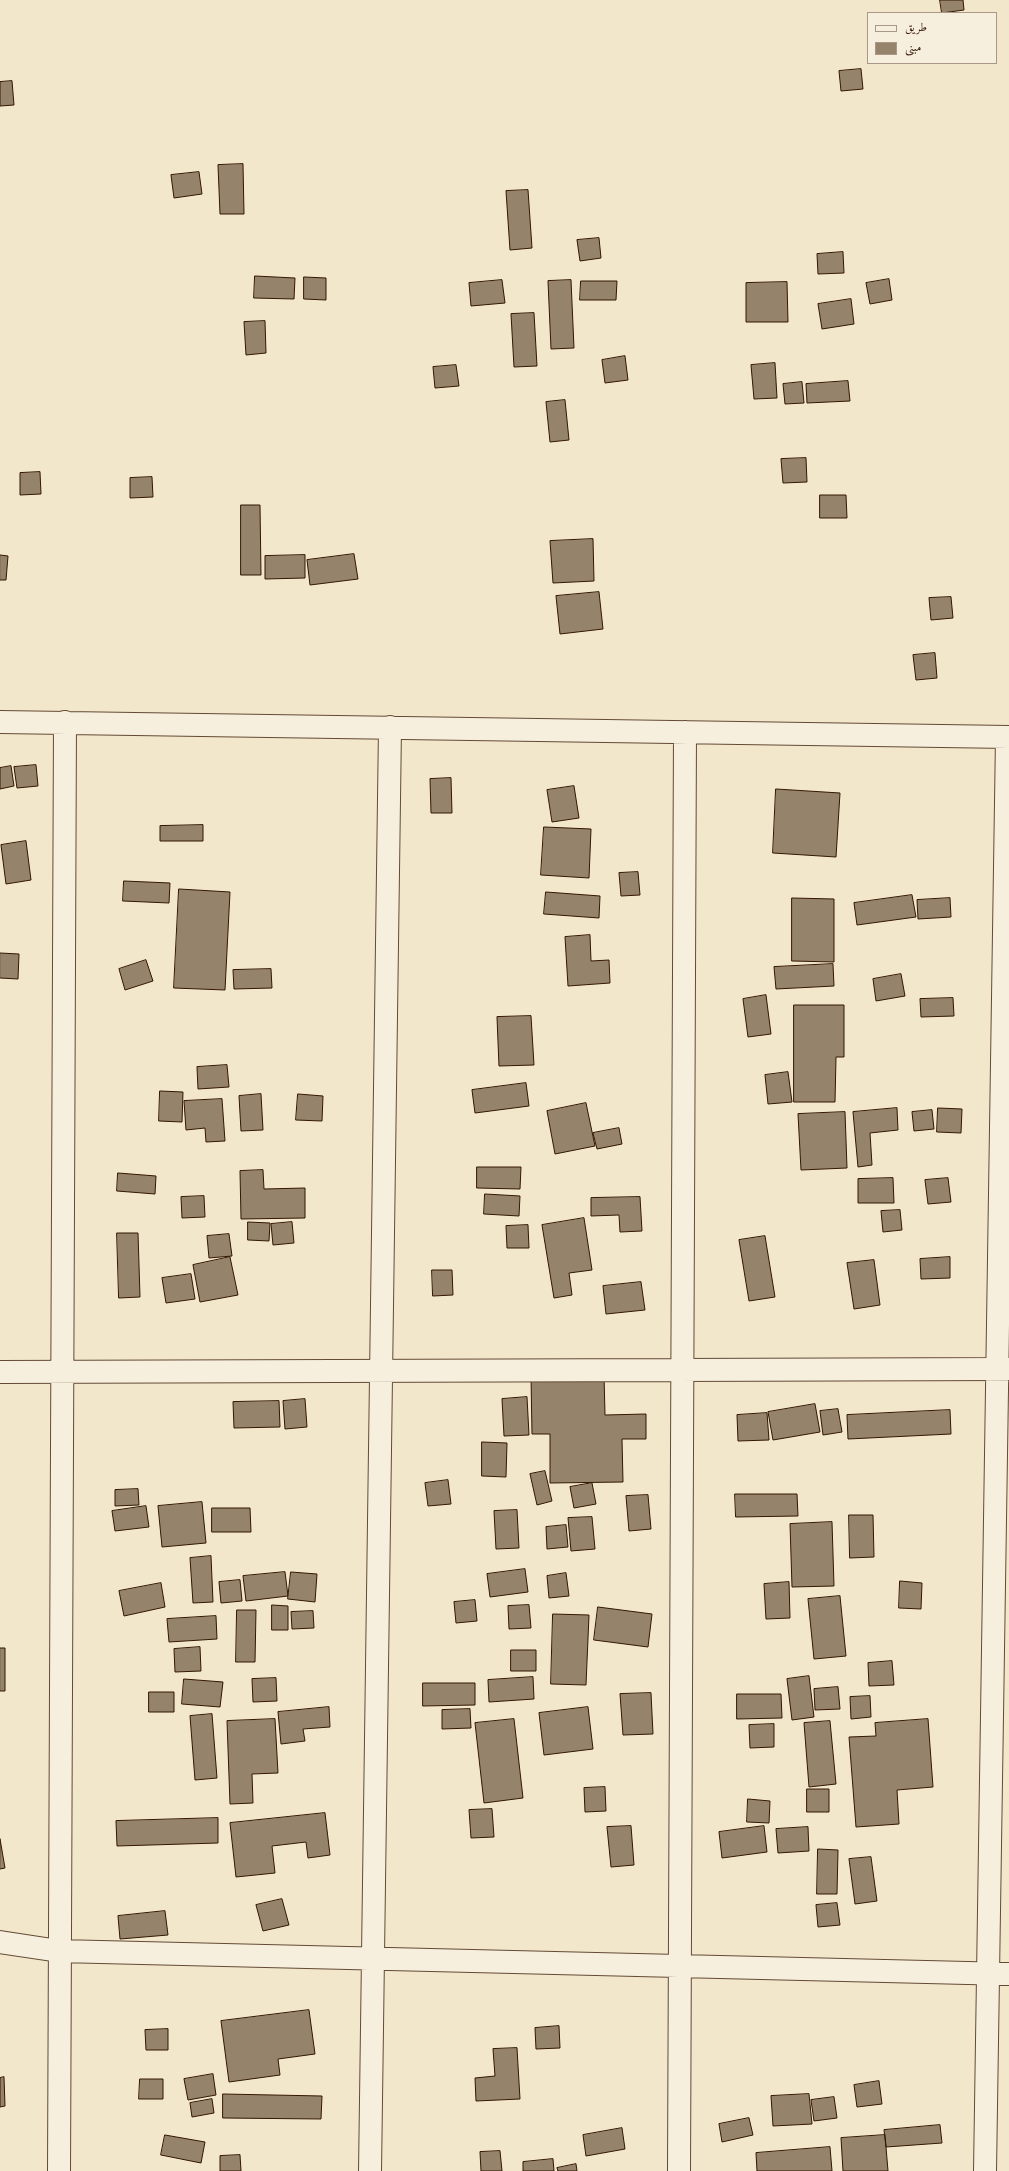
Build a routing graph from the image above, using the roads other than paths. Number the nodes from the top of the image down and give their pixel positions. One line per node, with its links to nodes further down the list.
1 (0, 722): 2 (street)
2 (65, 722): 3 (street); 10 (street)
3 (390, 727): 4 (street); 8 (street)
4 (685, 732): 5 (street); 7 (street)
5 (1008, 737): 6 (street)
6 (1003, 1369): 7 (street); 15 (street)
7 (683, 1370): 8 (street); 14 (street)
8 (381, 1371): 10 (street); 13 (street)
9 (0, 1372): 10 (street)
10 (62, 1372): 12 (street)
11 (0, 1942): 12 (street)
12 (60, 1951): 13 (street); 16 (street)
13 (373, 1959): 14 (street); 17 (street)
14 (680, 1966): 15 (street); 18 (street)
15 (999, 1974): 19 (street)
16 (58, 2171)
17 (370, 2171)
18 (679, 2171)
19 (985, 2171)

